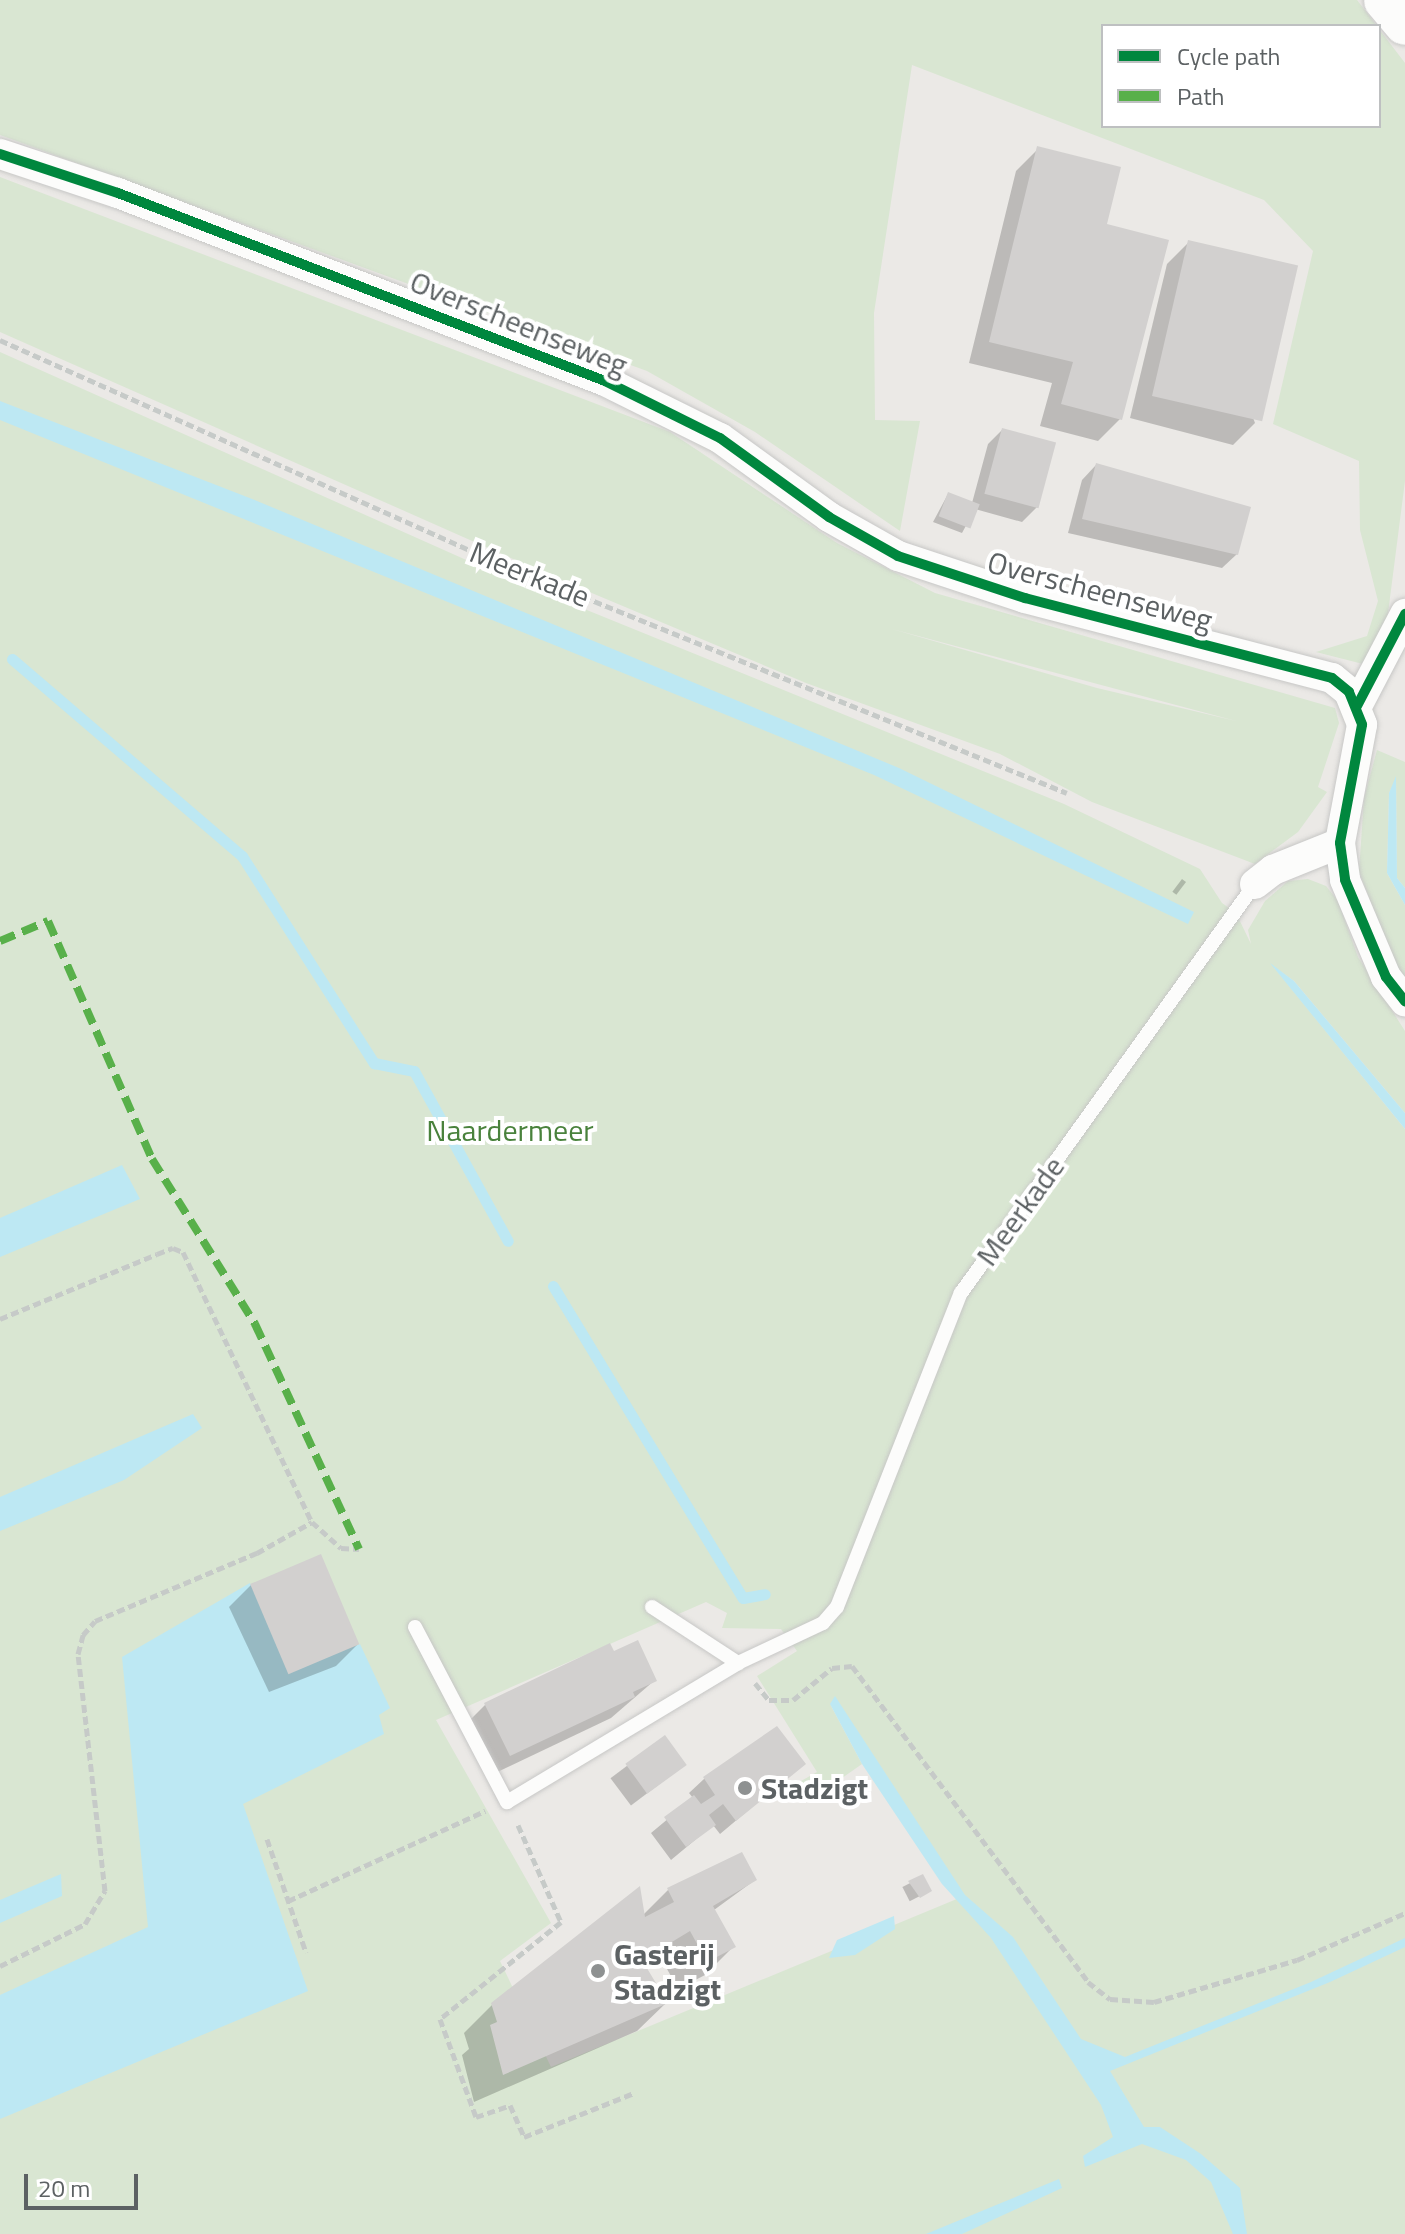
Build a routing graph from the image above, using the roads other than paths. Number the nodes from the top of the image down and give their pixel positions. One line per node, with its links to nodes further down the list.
1 (1385, 0): 2 (main road)
2 (1405, 24)
3 (0, 154): 5 (street, Overscheenseweg)
4 (1405, 614): 5 (street)
5 (1357, 706): 6 (street)
6 (1340, 843): 7 (street, Meerkade); 8 (street)
7 (1255, 884): 11 (lane, Meerkade)
8 (1405, 1001)
9 (652, 1607): 11 (lane)
10 (415, 1627): 11 (lane, Meerkade)
11 (738, 1663)

